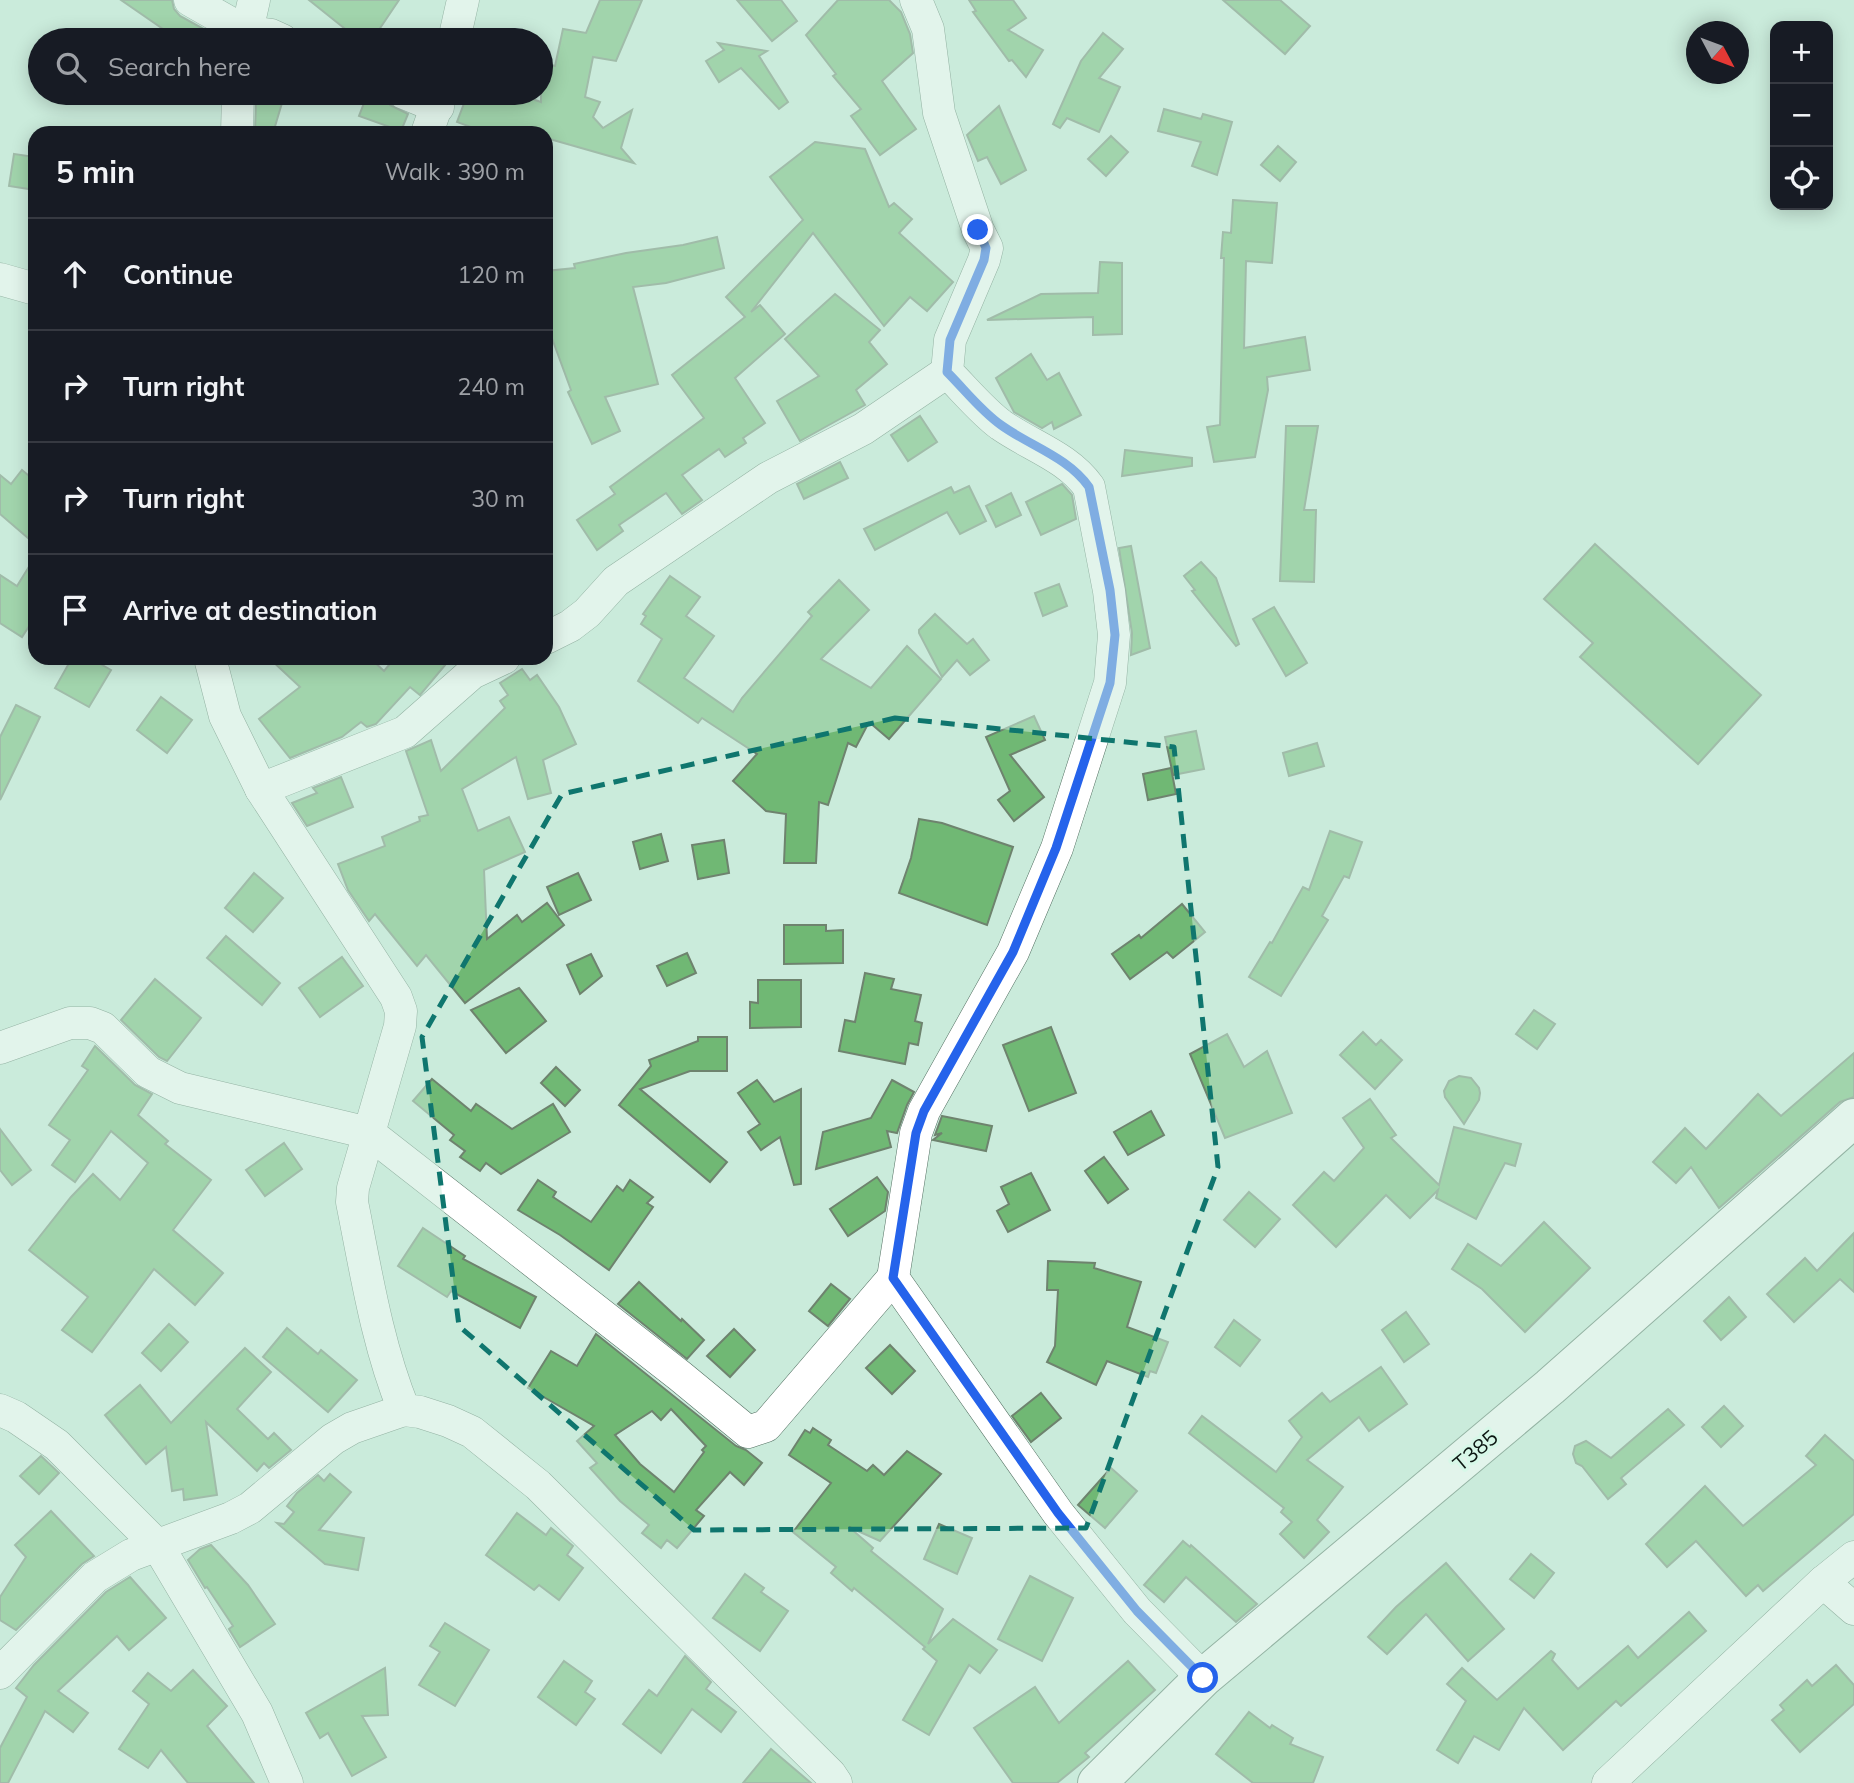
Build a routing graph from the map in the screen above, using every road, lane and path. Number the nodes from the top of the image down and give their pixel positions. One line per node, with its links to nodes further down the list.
1 (190, 0): 5 (street)
2 (254, 0): 6 (street)
3 (463, 0): 7 (street)
4 (916, 0): 12 (street)
5 (234, 28)
6 (248, 28)
7 (457, 28)
8 (238, 105): 9 (street)
9 (237, 126)
10 (0, 279): 11 (street)
11 (28, 287)
12 (947, 372): 13 (street); 20 (street)
13 (553, 634)
14 (213, 665): 16 (street)
15 (489, 665): 16 (street)
16 (261, 789): 19 (street)
17 (0, 1048): 19 (street)
18 (1854, 1118): 28 (street, T385 / T385)
19 (369, 1133): 20 (street); 22 (street)
20 (893, 1278): 28 (street)
21 (0, 1410): 23 (street)
22 (404, 1410): 23 (street); 30 (street)
23 (158, 1546): 27 (street); 29 (street)
24 (1854, 1557): 25 (street)
25 (1823, 1582): 26 (street); 32 (street)
26 (1854, 1609)
27 (0, 1673)
28 (1203, 1678): 31 (street, T385 / T385)
29 (287, 1783)
30 (836, 1783)
31 (1097, 1783)
32 (1608, 1783)

